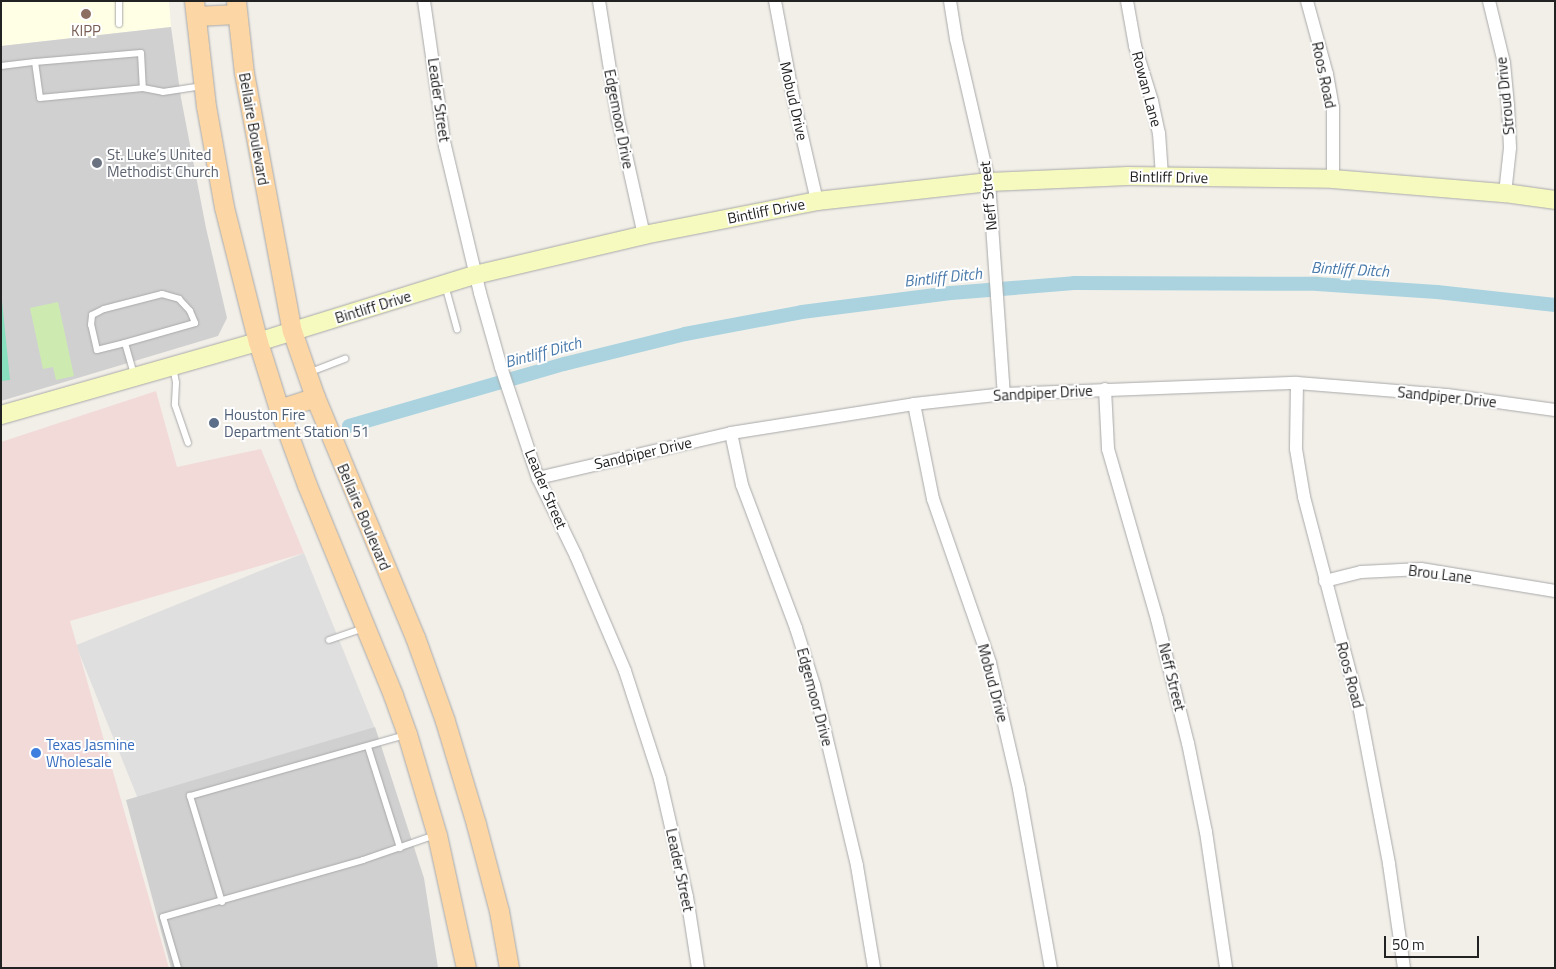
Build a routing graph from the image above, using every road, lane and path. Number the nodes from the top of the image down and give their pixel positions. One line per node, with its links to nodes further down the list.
1 (119, 1): 11 (lane)
2 (424, 1): 23 (street, Leader Street)
3 (599, 1): 22 (street, Edgemoor Drive)
4 (775, 1): 21 (street, Mobud Drive)
5 (950, 1): 18 (street, Neff Street)
6 (1127, 1): 16 (street, Rowan Lane)
7 (1306, 1): 17 (street, Roos Road)
8 (1489, 1): 19 (street, Stroud Drive)
9 (236, 8): 10 (main road); 26 (main road, Bellaire Boulevard)
10 (195, 9): 14 (main road)
11 (119, 24)
12 (35, 62): 13 (lane); 15 (lane); 15 (lane)
13 (1, 66)
14 (204, 86): 15 (lane); 27 (main road)
15 (143, 88)
16 (1162, 176): 17 (street, Bintliff Drive); 18 (street, Bintliff Drive)
17 (1333, 179): 19 (street, Bintliff Drive)
18 (989, 182): 21 (street, Bintliff Drive); 35 (street, Neff Street)
19 (1506, 193): 20 (street, Bintliff Drive)
20 (1555, 200)
21 (817, 201): 22 (street, Bintliff Drive)
22 (644, 235): 23 (street, Bintliff Drive)
23 (475, 275): 24 (street, Bintliff Drive); 43 (street, Leader Street)
24 (445, 284): 25 (lane); 26 (street, Bintliff Drive)
25 (458, 330)
26 (292, 331): 27 (street, Bintliff Drive); 31 (main road, Bellaire Boulevard)
27 (258, 342): 30 (street, Bintliff Drive); 38 (main road)
28 (126, 343): 28 (lane); 32 (lane)
29 (345, 359): 31 (lane)
30 (172, 366): 32 (street, Bintliff Drive); 42 (lane)
31 (307, 373): 36 (main road, Bellaire Boulevard)
32 (134, 376): 40 (street, Bintliff Drive)
33 (1297, 383): 34 (street, Sandpiper Drive); 39 (street, Sandpiper Drive); 44 (street, Roos Road)
34 (1105, 389): 35 (street, Sandpiper Drive); 59 (street, Neff Street)
35 (1004, 394): 37 (street, Sandpiper Drive)
36 (315, 397): 38 (main road); 55 (main road, Bellaire Boulevard)
37 (914, 404): 41 (street, Sandpiper Drive); 58 (street, Mobud Drive)
38 (279, 409): 46 (main road)
39 (1555, 410)
40 (1, 415)
41 (731, 434): 43 (street, Sandpiper Drive); 57 (street, Edgemoor Drive)
42 (188, 443)
43 (538, 478): 56 (street, Leader Street)
44 (1325, 581): 45 (street, Brou Lane); 60 (street, Roos Road)
45 (1555, 591)
46 (366, 627): 47 (lane); 48 (main road)
47 (329, 640)
48 (406, 734): 49 (lane); 50 (main road)
49 (368, 747): 51 (lane); 52 (lane)
50 (437, 835): 51 (lane); 54 (main road)
51 (400, 848): 52 (lane)
52 (222, 902): 53 (lane)
53 (178, 968)
54 (466, 968)
55 (509, 968)
56 (698, 968)
57 (874, 968)
58 (1051, 968)
59 (1226, 968)
60 (1404, 968)

